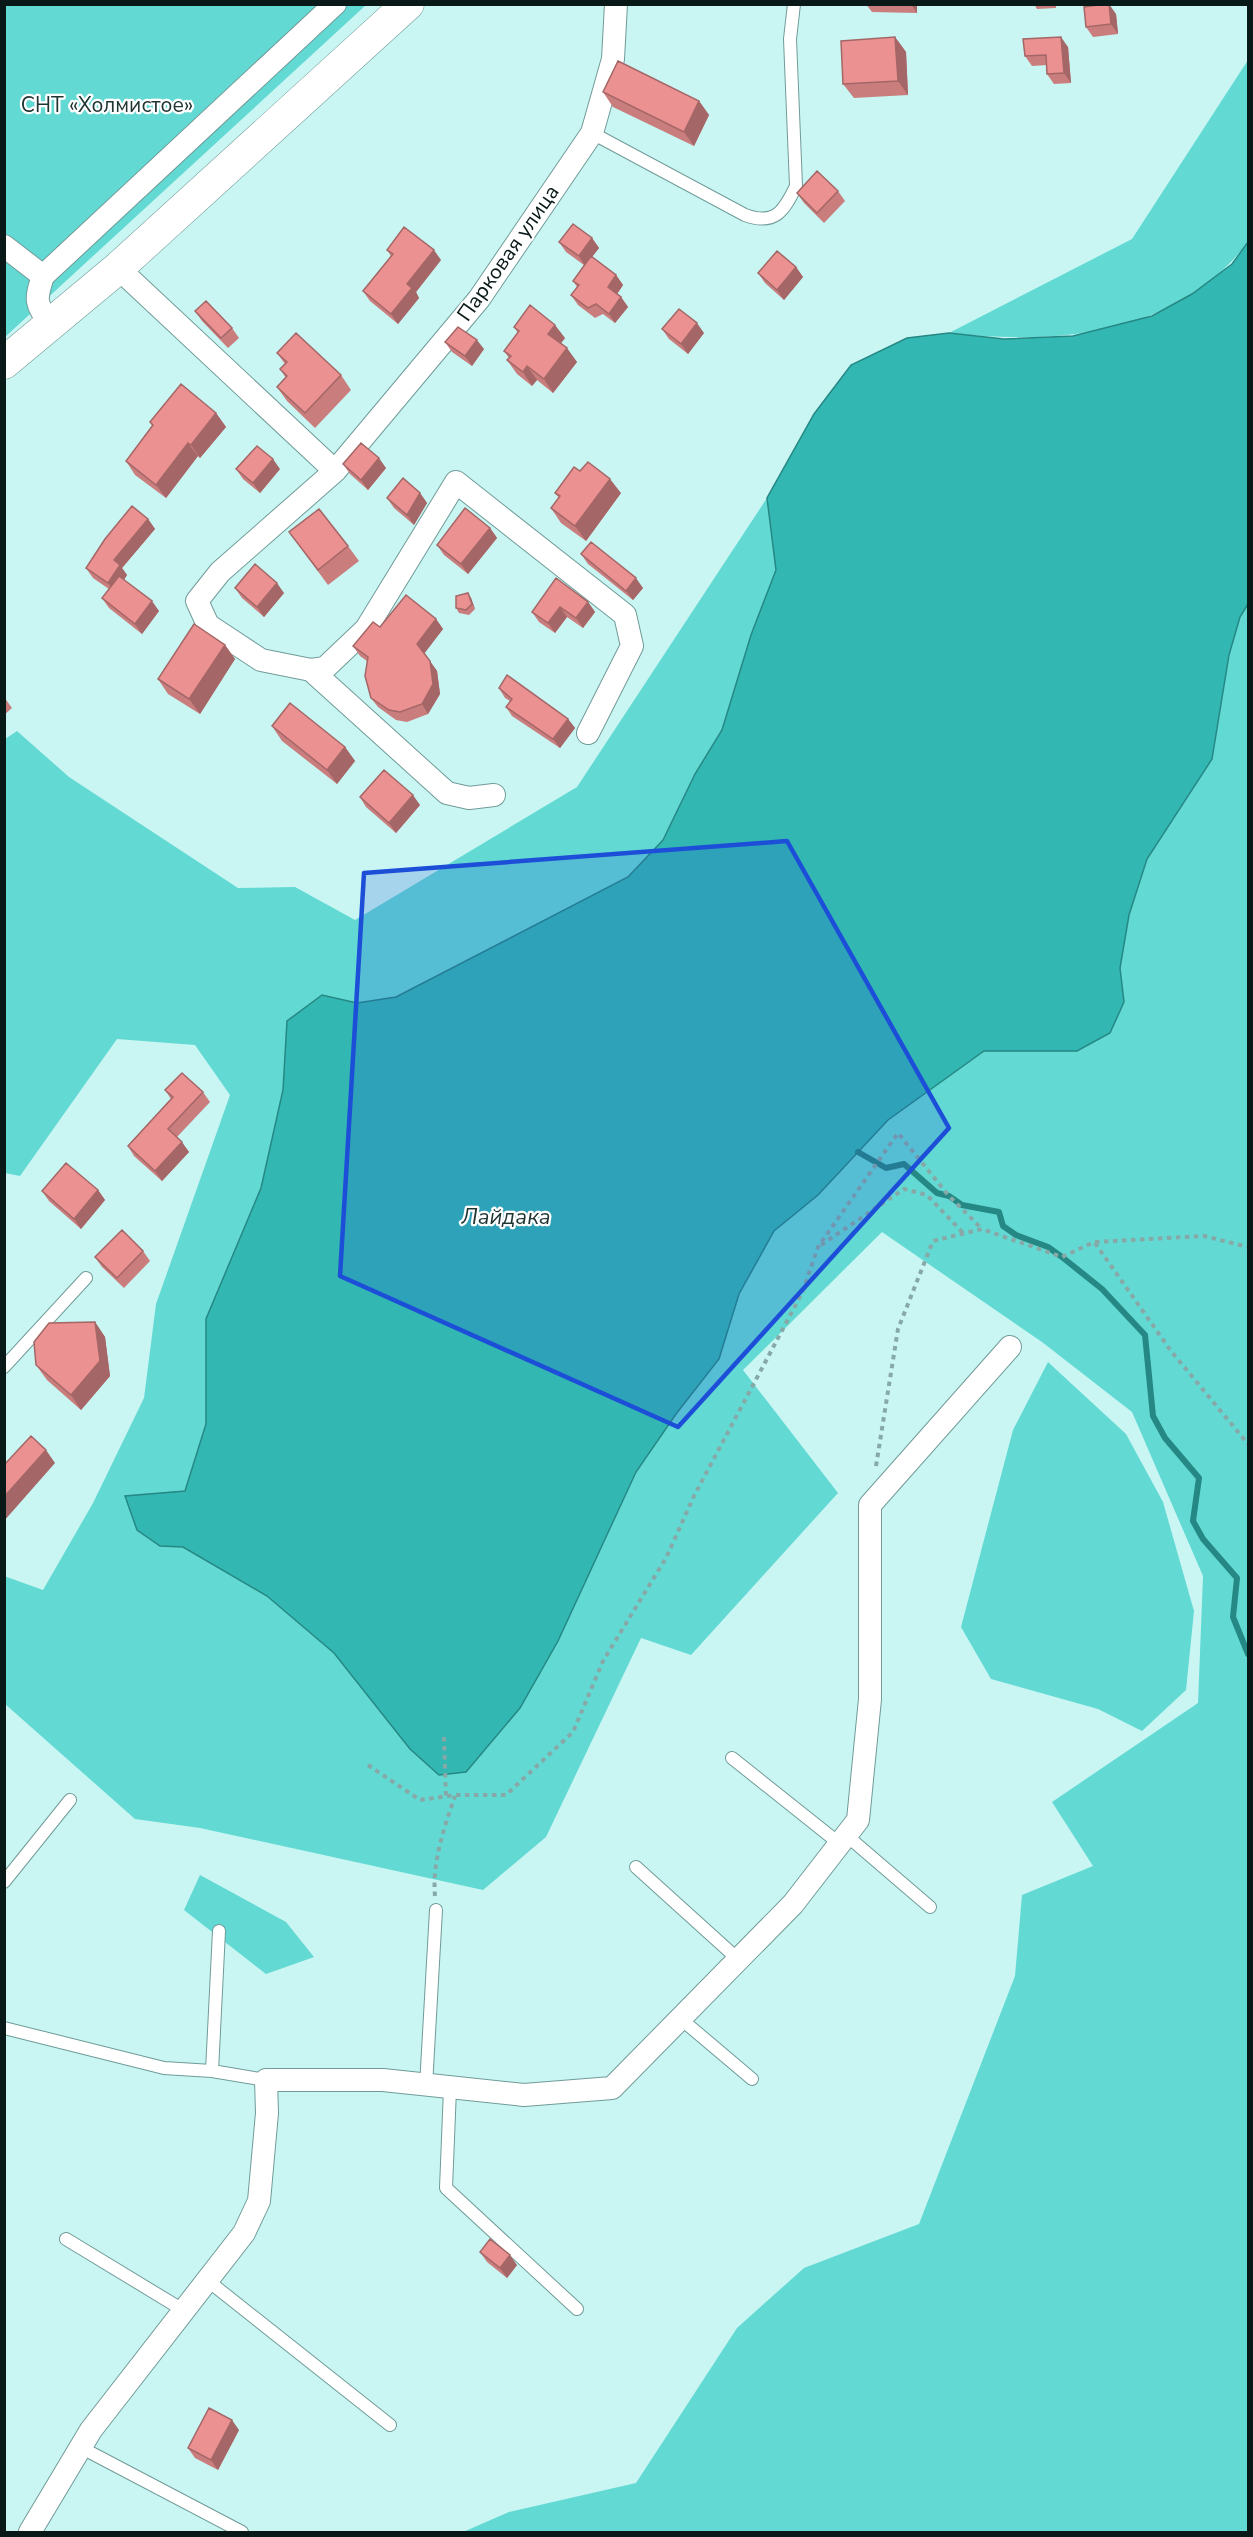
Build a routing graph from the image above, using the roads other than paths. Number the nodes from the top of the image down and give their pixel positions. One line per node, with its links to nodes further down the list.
1 (335, 4): 8 (street)
2 (408, 4): 7 (main road)
3 (616, 4): 5 (street, Парковая улица)
4 (794, 4): 5 (lane)
5 (592, 133): 11 (street, Парковая улица)
6 (4, 246): 8 (street)
7 (118, 268): 9 (main road); 11 (street)
8 (44, 276): 9 (street)
9 (51, 324): 10 (main road)
10 (4, 363)
11 (335, 471): 12 (street, Парковая улица)
12 (311, 670): 13 (street); 14 (street)
13 (588, 733)
14 (494, 795)
15 (86, 1278): 17 (lane)
16 (1010, 1347): 20 (street)
17 (4, 1367)
18 (732, 1758): 20 (lane)
19 (70, 1800): 22 (lane)
20 (843, 1840): 23 (lane); 26 (street)
21 (636, 1867): 26 (lane)
22 (4, 1882)
23 (930, 1906)
24 (436, 1910): 32 (lane)
25 (219, 1931): 29 (lane)
26 (740, 1961): 27 (street)
27 (681, 2019): 30 (lane); 33 (street)
28 (4, 2028): 29 (lane)
29 (212, 2071): 31 (lane)
30 (752, 2079)
31 (266, 2080): 32 (street); 35 (street)
32 (426, 2086): 33 (street)
33 (450, 2089): 36 (lane)
34 (66, 2239): 37 (lane)
35 (207, 2280): 37 (street); 38 (lane)
36 (577, 2309)
37 (183, 2310): 39 (street)
38 (390, 2425)
39 (80, 2447): 40 (street); 41 (lane)
40 (30, 2532)
41 (242, 2532)

